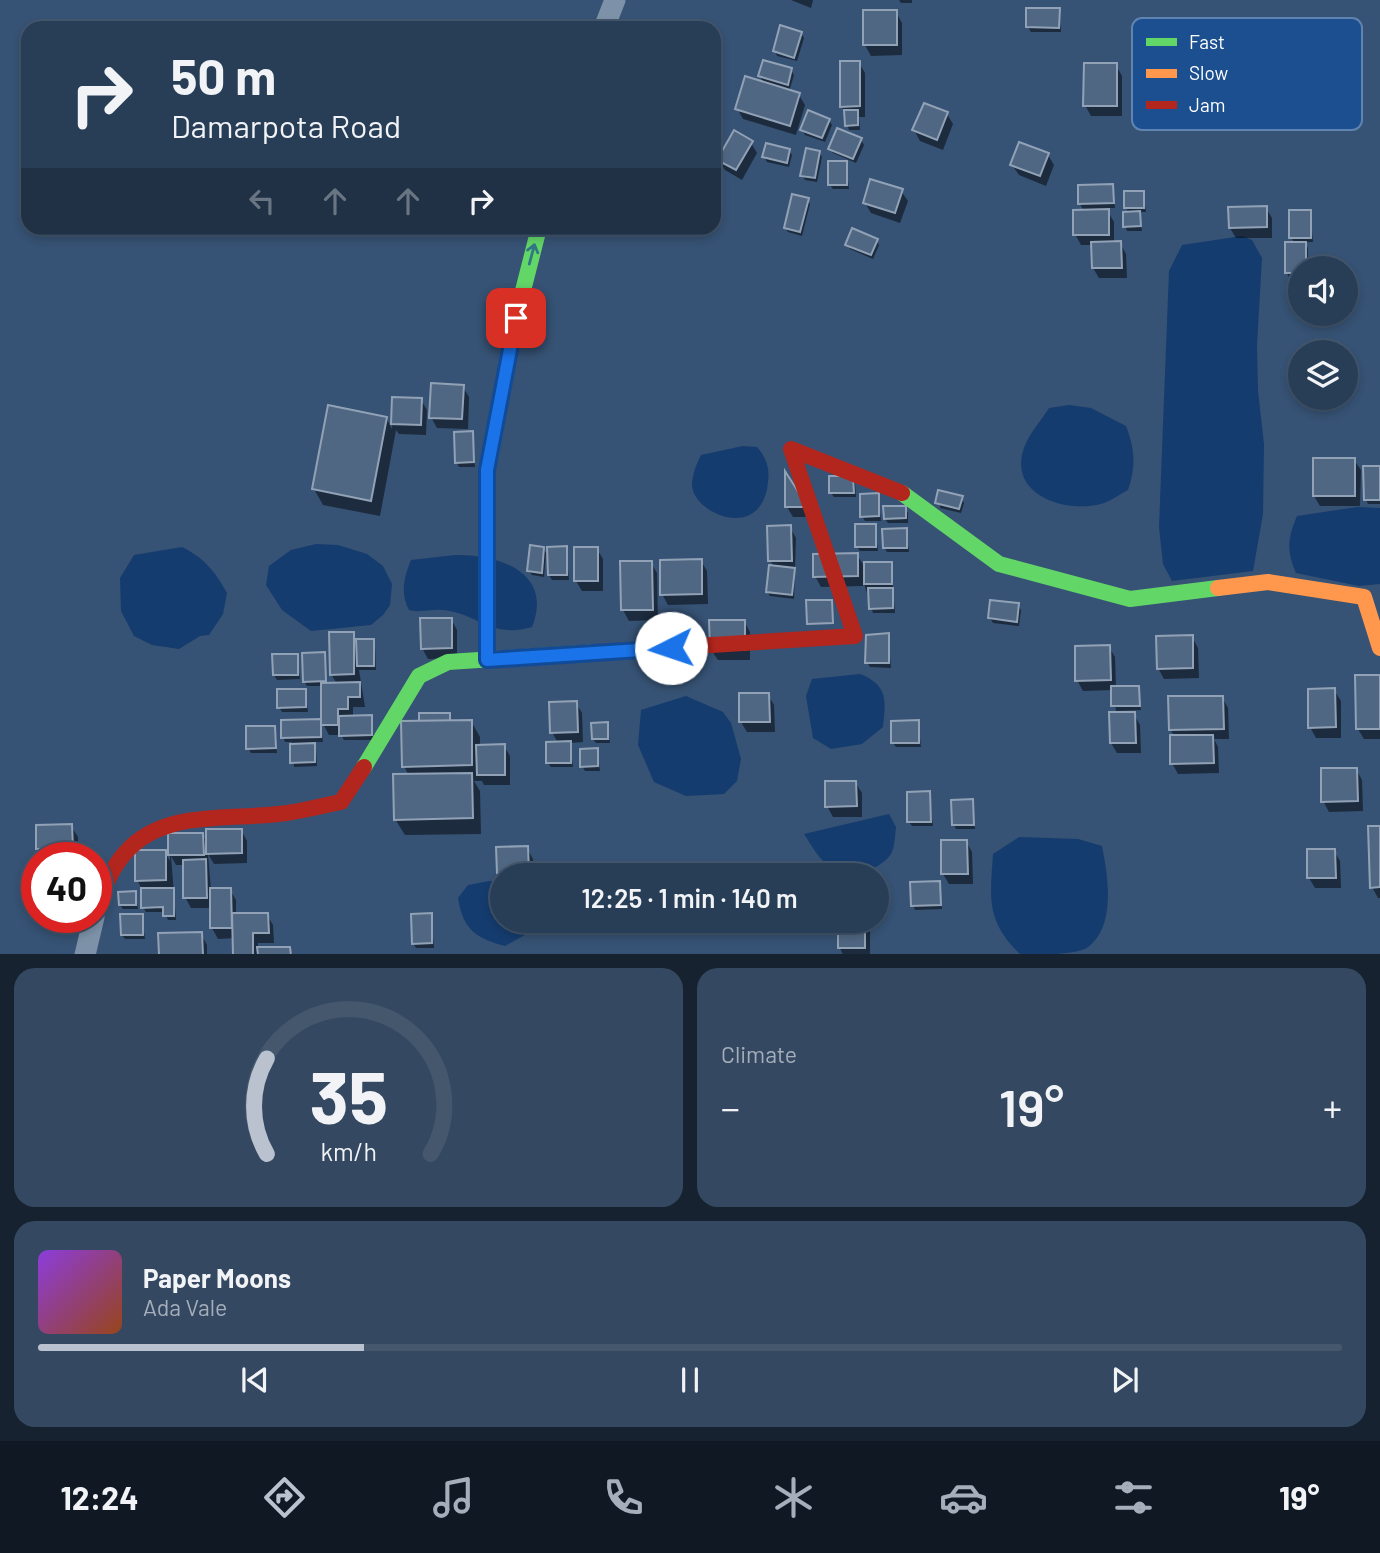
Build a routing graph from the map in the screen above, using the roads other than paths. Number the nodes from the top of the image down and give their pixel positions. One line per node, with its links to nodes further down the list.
1 (615, 0): 2 (street)
2 (607, 21)
3 (537, 235): 5 (street, one-way to 3)
4 (1380, 648): 5 (street)
5 (487, 660): 6 (street)
6 (112, 870)
7 (90, 933): 8 (street)
8 (85, 954)

